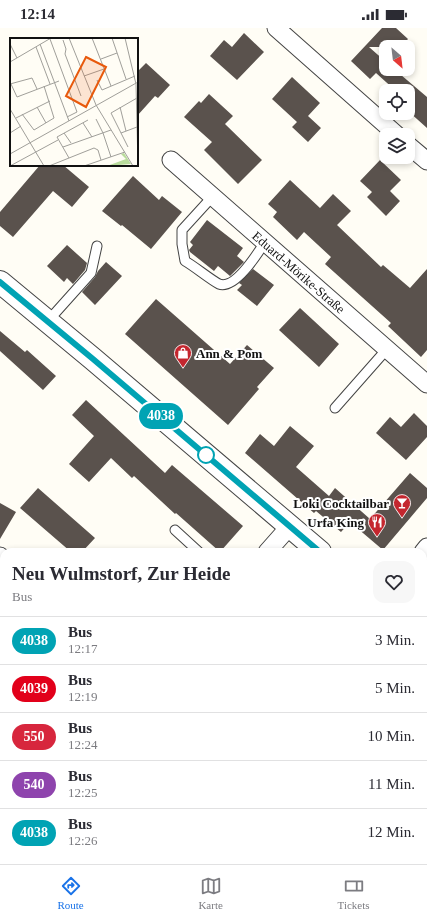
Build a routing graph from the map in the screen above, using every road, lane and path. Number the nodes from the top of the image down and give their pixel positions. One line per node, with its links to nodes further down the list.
1 (276, 28): 2 (street)
2 (389, 128)
3 (415, 150): 5 (street)
4 (171, 160): 6 (street, Eduard-Mörike-Straße)
5 (427, 161)
6 (213, 196): 7 (street, Eduard-Mörike-Straße); 7 (lane)
7 (265, 242): 11 (street, Eduard-Mörike-Straße)
8 (98, 246): 10 (lane)
9 (0, 282): 10 (street)
10 (48, 321): 14 (street)
11 (387, 349): 12 (street, Eduard-Mörike-Straße); 13 (lane)
12 (427, 384)
13 (335, 408)
14 (290, 526): 17 (street); 18 (street)
15 (175, 530): 16 (lane)
16 (195, 548)
17 (271, 548)
18 (315, 548)

